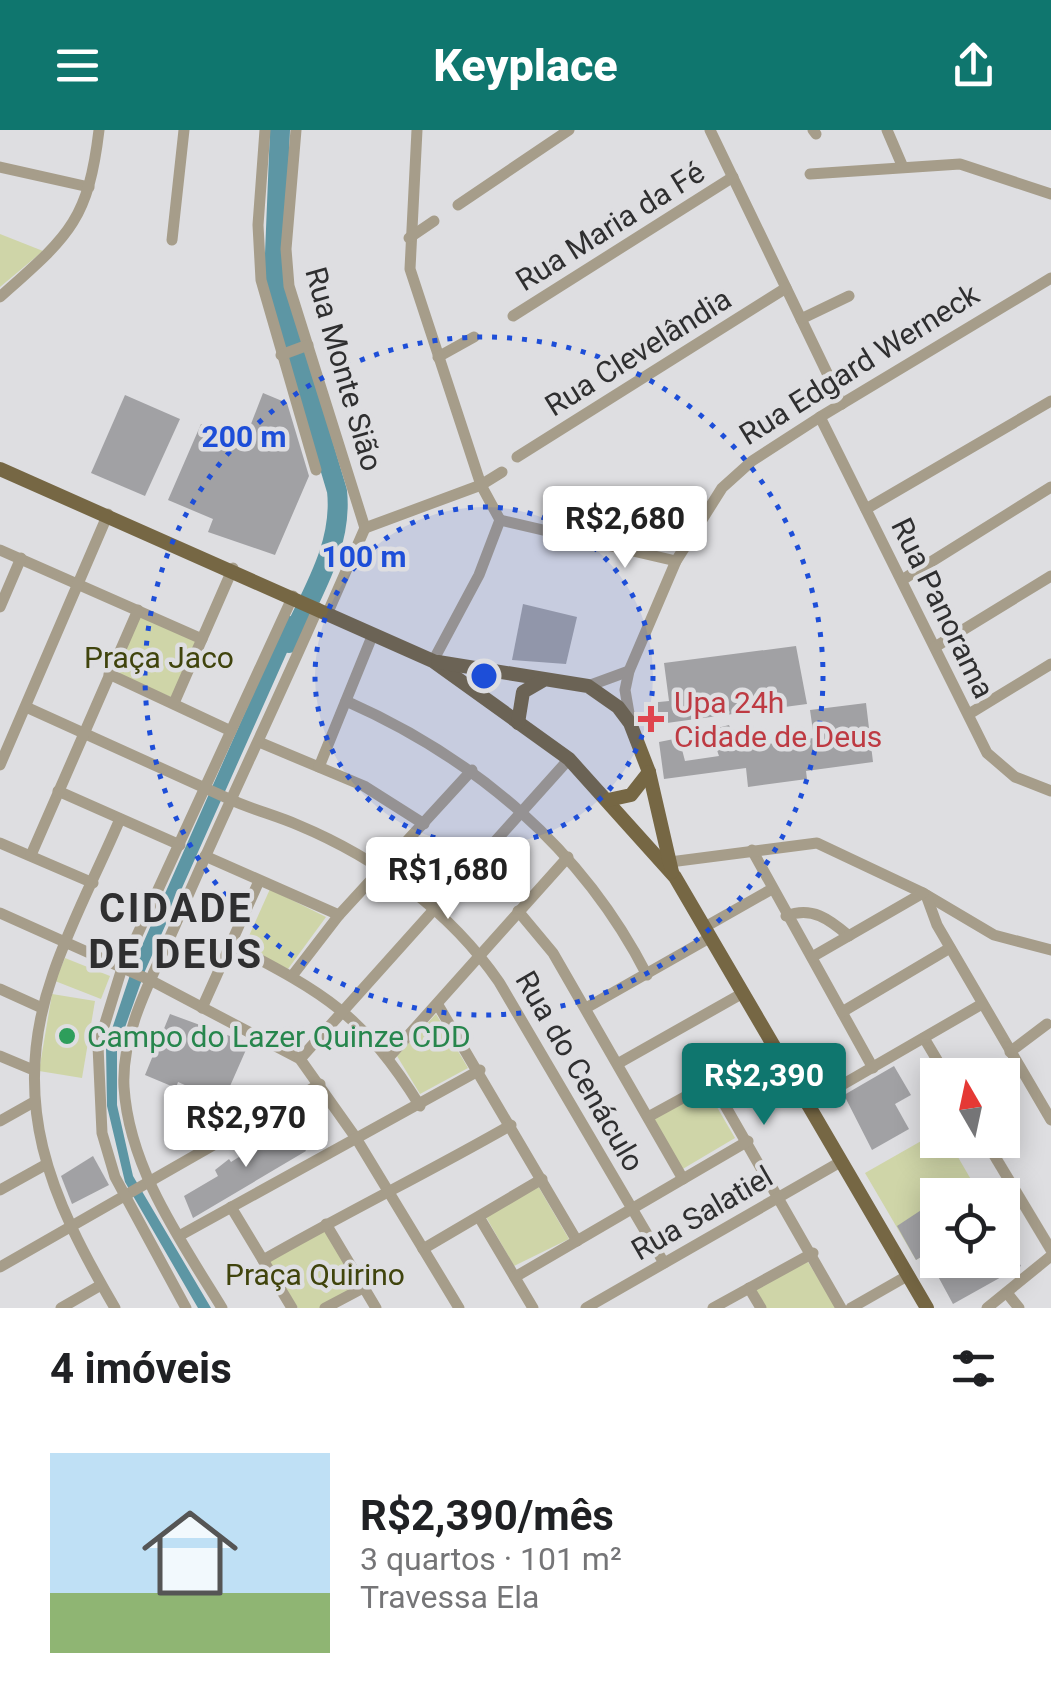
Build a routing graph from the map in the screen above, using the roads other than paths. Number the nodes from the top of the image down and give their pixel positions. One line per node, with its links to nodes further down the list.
1 (98, 130): 13 (street)
2 (184, 130): 18 (street)
3 (265, 130): 26 (street, Rua Monte Sião)
4 (296, 130): 26 (street, Rua Monte Sião)
5 (417, 130): 17 (street)
6 (569, 130): 15 (street)
7 (710, 130): 12 (street)
8 (887, 130): 9 (street)
9 (902, 164): 11 (street); 14 (street)
10 (0, 167): 13 (street)
11 (810, 174)
12 (733, 177): 20 (street); 23 (street, Rua Maria da Fé)
13 (90, 187): 22 (street)
14 (1051, 194)
15 (458, 206)
16 (434, 221): 17 (street)
17 (408, 238): 27 (street)
18 (172, 240)
19 (1051, 279): 29 (street, Rua Edgard Werneck)
20 (786, 288): 24 (street); 31 (street, Rua Clevelândia)
21 (849, 296): 24 (street)
22 (0, 297)
23 (514, 316)
24 (801, 319): 29 (street)
25 (474, 337): 27 (street)
26 (294, 351): 33 (street, Rua Monte Sião); 40 (street, Rua Monte Sião)
27 (438, 357): 35 (street)
28 (1051, 401): 37 (street)
29 (842, 404): 30 (street, Rua Edgard Werneck)
30 (820, 417): 37 (street, Rua Panorama); 43 (street, Rua Edgard Werneck)
31 (517, 458)
32 (0, 469): 38 (main road)
33 (316, 470)
34 (502, 472): 35 (street)
35 (481, 485): 39 (street); 40 (street)
36 (1051, 487): 46 (street)
37 (866, 508): 46 (street, Rua Panorama)
38 (108, 514): 44 (main road); 47 (street)
39 (500, 520): 43 (street); 55 (street)
40 (365, 528): 50 (street)
41 (0, 550): 42 (street)
42 (20, 558): 47 (street); 49 (street)
43 (676, 560): 57 (street, Rua Edgard Werneck)
44 (233, 568): 48 (main road); 53 (street)
45 (1051, 576): 54 (street)
46 (902, 580): 54 (street, Rua Panorama)
47 (78, 583): 51 (street); 63 (street)
48 (295, 597): 50 (main road); 67 (street)
49 (0, 607)
50 (319, 608): 52 (main road); 69 (street)
51 (138, 610): 53 (street); 58 (street)
52 (372, 634): 55 (main road); 61 (street)
53 (202, 638): 62 (street)
54 (935, 647): 64 (street, Rua Panorama)
55 (433, 661): 59 (main road); 65 (main road)
56 (1051, 664): 64 (street)
57 (629, 671): 60 (street); 66 (street, Rua Edgard Werneck)
58 (109, 674): 62 (street); 68 (street)
59 (542, 680): 60 (main road); 65 (main road)
60 (588, 686): 66 (main road)
61 (346, 701): 72 (street); 73 (street)
62 (174, 703): 67 (street)
63 (26, 708): 68 (street, Rua do Cenáculo); 71 (street)
64 (968, 714): 75 (street, Rua Panorama)
65 (518, 723): 70 (main road)
66 (630, 724): 74 (main road)
67 (231, 731): 76 (street)
68 (83, 734): 76 (street, Rua do Cenáculo); 77 (street)
69 (259, 742): 72 (street); 78 (street)
70 (569, 759): 79 (main road); 80 (street)
71 (0, 765)
72 (319, 767): 82 (street)
73 (472, 770): 80 (street); 82 (street)
74 (649, 772): 79 (main road); 89 (main road)
75 (1049, 787)
76 (208, 788): 78 (street, Rua do Cenáculo); 84 (street)
77 (58, 791): 81 (street); 86 (street)
78 (228, 799): 87 (street); 90 (street, Rua do Cenáculo)
79 (608, 800): 89 (main road)
80 (524, 812): 88 (street); 95 (street)
81 (120, 819): 84 (street); 92 (street)
82 (424, 824): 90 (street)
83 (0, 843): 86 (street)
84 (180, 845): 108 (street)
85 (752, 850): 89 (street); 93 (street); 94 (street)
86 (30, 856): 92 (street)
87 (205, 856): 91 (street); 111 (street)
88 (568, 858): 96 (street); 109 (street)
89 (671, 867): 100 (main road)
90 (384, 869): 95 (street, Rua do Cenáculo); 98 (street)
91 (260, 880): 98 (street); 103 (street)
92 (94, 883): 102 (street)
93 (772, 890): 99 (street); 100 (street)
94 (924, 894): 101 (street); 104 (street); 105 (street)
95 (433, 908): 106 (street, Rua do Cenáculo); 119 (street)
96 (518, 911): 106 (street); 118 (street)
97 (0, 912): 102 (street)
98 (340, 916): 110 (street)
99 (786, 916): 101 (street); 107 (street)
100 (708, 932): 109 (street); 113 (main road)
101 (849, 936): 107 (street)
102 (66, 940): 108 (street); 116 (street)
103 (232, 945): 110 (street); 117 (street)
104 (950, 948): 115 (street); 120 (street)
105 (1051, 950)
106 (480, 954): 114 (street); 155 (street, Rua do Cenáculo)
107 (812, 958): 120 (street)
108 (125, 969): 111 (street); 151 (street)
109 (647, 975): 118 (street)
110 (292, 976): 119 (street)
111 (150, 980): 117 (street); 149 (street)
112 (0, 989): 116 (street)
113 (742, 992): 123 (main road); 129 (street)
114 (438, 1004): 126 (street); 132 (street)
115 (982, 1004): 122 (street); 124 (street)
116 (42, 1008): 131 (street)
117 (202, 1008): 128 (street)
118 (586, 1008): 129 (street)
119 (346, 1010): 126 (street); 128 (street)
120 (842, 1012): 130 (street)
121 (1047, 1024): 124 (street)
122 (924, 1038): 127 (street); 130 (street)
123 (774, 1048): 133 (street); 136 (main road)
124 (1010, 1052): 138 (street)
125 (0, 1056): 131 (street)
126 (389, 1058): 137 (street)
127 (936, 1058)
128 (300, 1059): 134 (street)
129 (619, 1063): 139 (street)
130 (872, 1068): 136 (street)
131 (31, 1069): 135 (street)
132 (480, 1070): 137 (street); 141 (street)
133 (711, 1081): 139 (street); 143 (street)
134 (320, 1084): 142 (street); 149 (street)
135 (32, 1102): 140 (street); 146 (street)
136 (809, 1104): 145 (main road)
137 (420, 1106): 142 (street)
138 (1050, 1115)
139 (648, 1117): 148 (street)
140 (0, 1121)
141 (511, 1125): 147 (street); 152 (street)
142 (356, 1138): 152 (street); 154 (street)
143 (748, 1141): 148 (street); 153 (street)
144 (996, 1158): 163 (street)
145 (842, 1162): 153 (street, Rua Salatiel); 167 (main road)
146 (45, 1165): 150 (street); 158 (street)
147 (542, 1179): 156 (street); 160 (street)
148 (683, 1179): 155 (street)
149 (147, 1181): 151 (street); 159 (street)
150 (0, 1190)
151 (124, 1194): 158 (street); 175 (street)
152 (391, 1194): 157 (street); 161 (street)
153 (780, 1197): 162 (street); 165 (street, Rua Salatiel)
154 (231, 1207): 159 (street); 164 (street)
155 (632, 1210): 160 (street); 165 (street, Rua do Cenáculo)
156 (479, 1217): 161 (street); 168 (street)
157 (326, 1224): 164 (street); 170 (street)
158 (70, 1225): 166 (street); 169 (street)
159 (179, 1236): 176 (street)
160 (578, 1241): 168 (street)
161 (423, 1248): 180 (street)
162 (812, 1253): 171 (street); 185 (street)
163 (1051, 1253): 172 (street)
164 (263, 1260): 177 (street)
165 (664, 1264): 182 (street, Rua Salatiel)
166 (0, 1266)
167 (908, 1276): 186 (street); 187 (main road)
168 (515, 1277): 181 (street)
169 (101, 1285): 173 (street); 174 (street)
170 (363, 1288): 178 (street); 179 (street)
171 (749, 1288): 183 (street); 184 (street)
172 (1008, 1292): 188 (street); 189 (street)
173 (61, 1308)
174 (114, 1308)
175 (186, 1308)
176 (222, 1308)
177 (292, 1308)
178 (325, 1308)
179 (376, 1308)
180 (459, 1308)
181 (532, 1308)
182 (586, 1308)
183 (713, 1308)
184 (761, 1308)
185 (841, 1308)
186 (850, 1308)
187 (926, 1308)
188 (988, 1308)
189 (1019, 1308)

